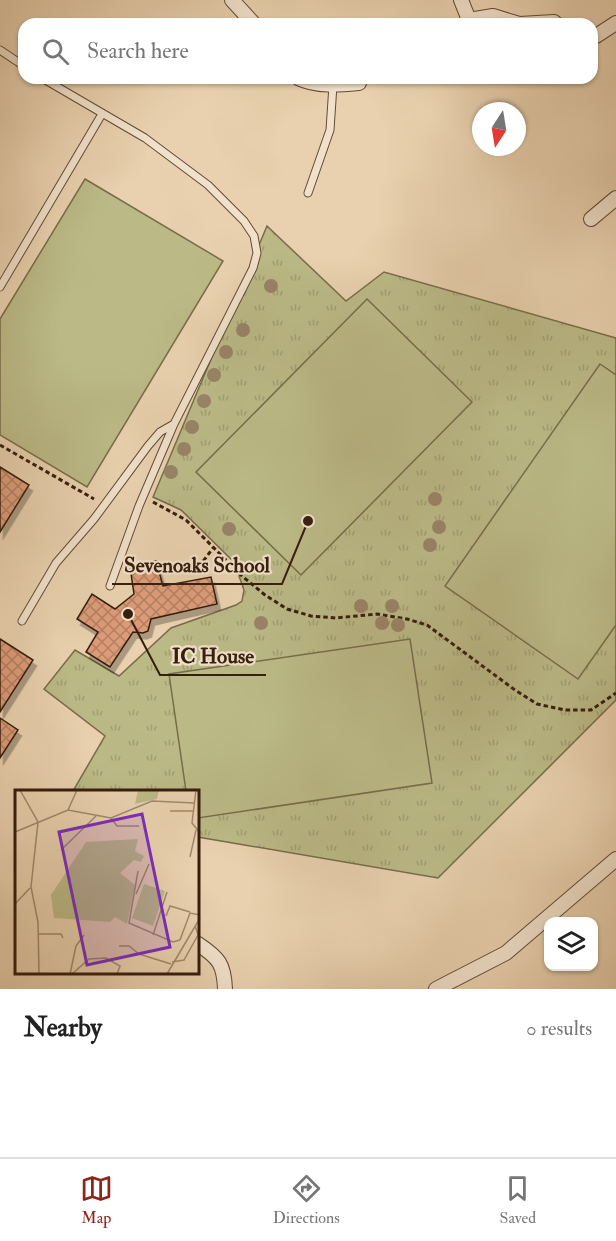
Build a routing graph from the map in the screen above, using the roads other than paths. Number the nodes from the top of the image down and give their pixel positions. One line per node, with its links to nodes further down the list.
1 (232, 0): 3 (street)
2 (461, 0): 4 (street)
3 (248, 18)
4 (468, 18)
5 (481, 18): 6 (street)
6 (500, 18)
7 (616, 23): 8 (street)
8 (598, 35)
9 (0, 50): 10 (lane)
10 (18, 62)
11 (52, 84): 15 (lane)
12 (324, 84): 14 (street)
13 (346, 84): 14 (street)
14 (333, 85): 16 (lane)
15 (102, 114): 19 (lane); 20 (lane)
16 (308, 193)
17 (616, 198): 18 (street)
18 (591, 219)
19 (0, 287)
20 (174, 424): 21 (lane); 22 (lane)
21 (110, 586)
22 (22, 621)
23 (616, 860): 26 (street)
24 (200, 945): 25 (street)
25 (225, 989)
26 (436, 989)

